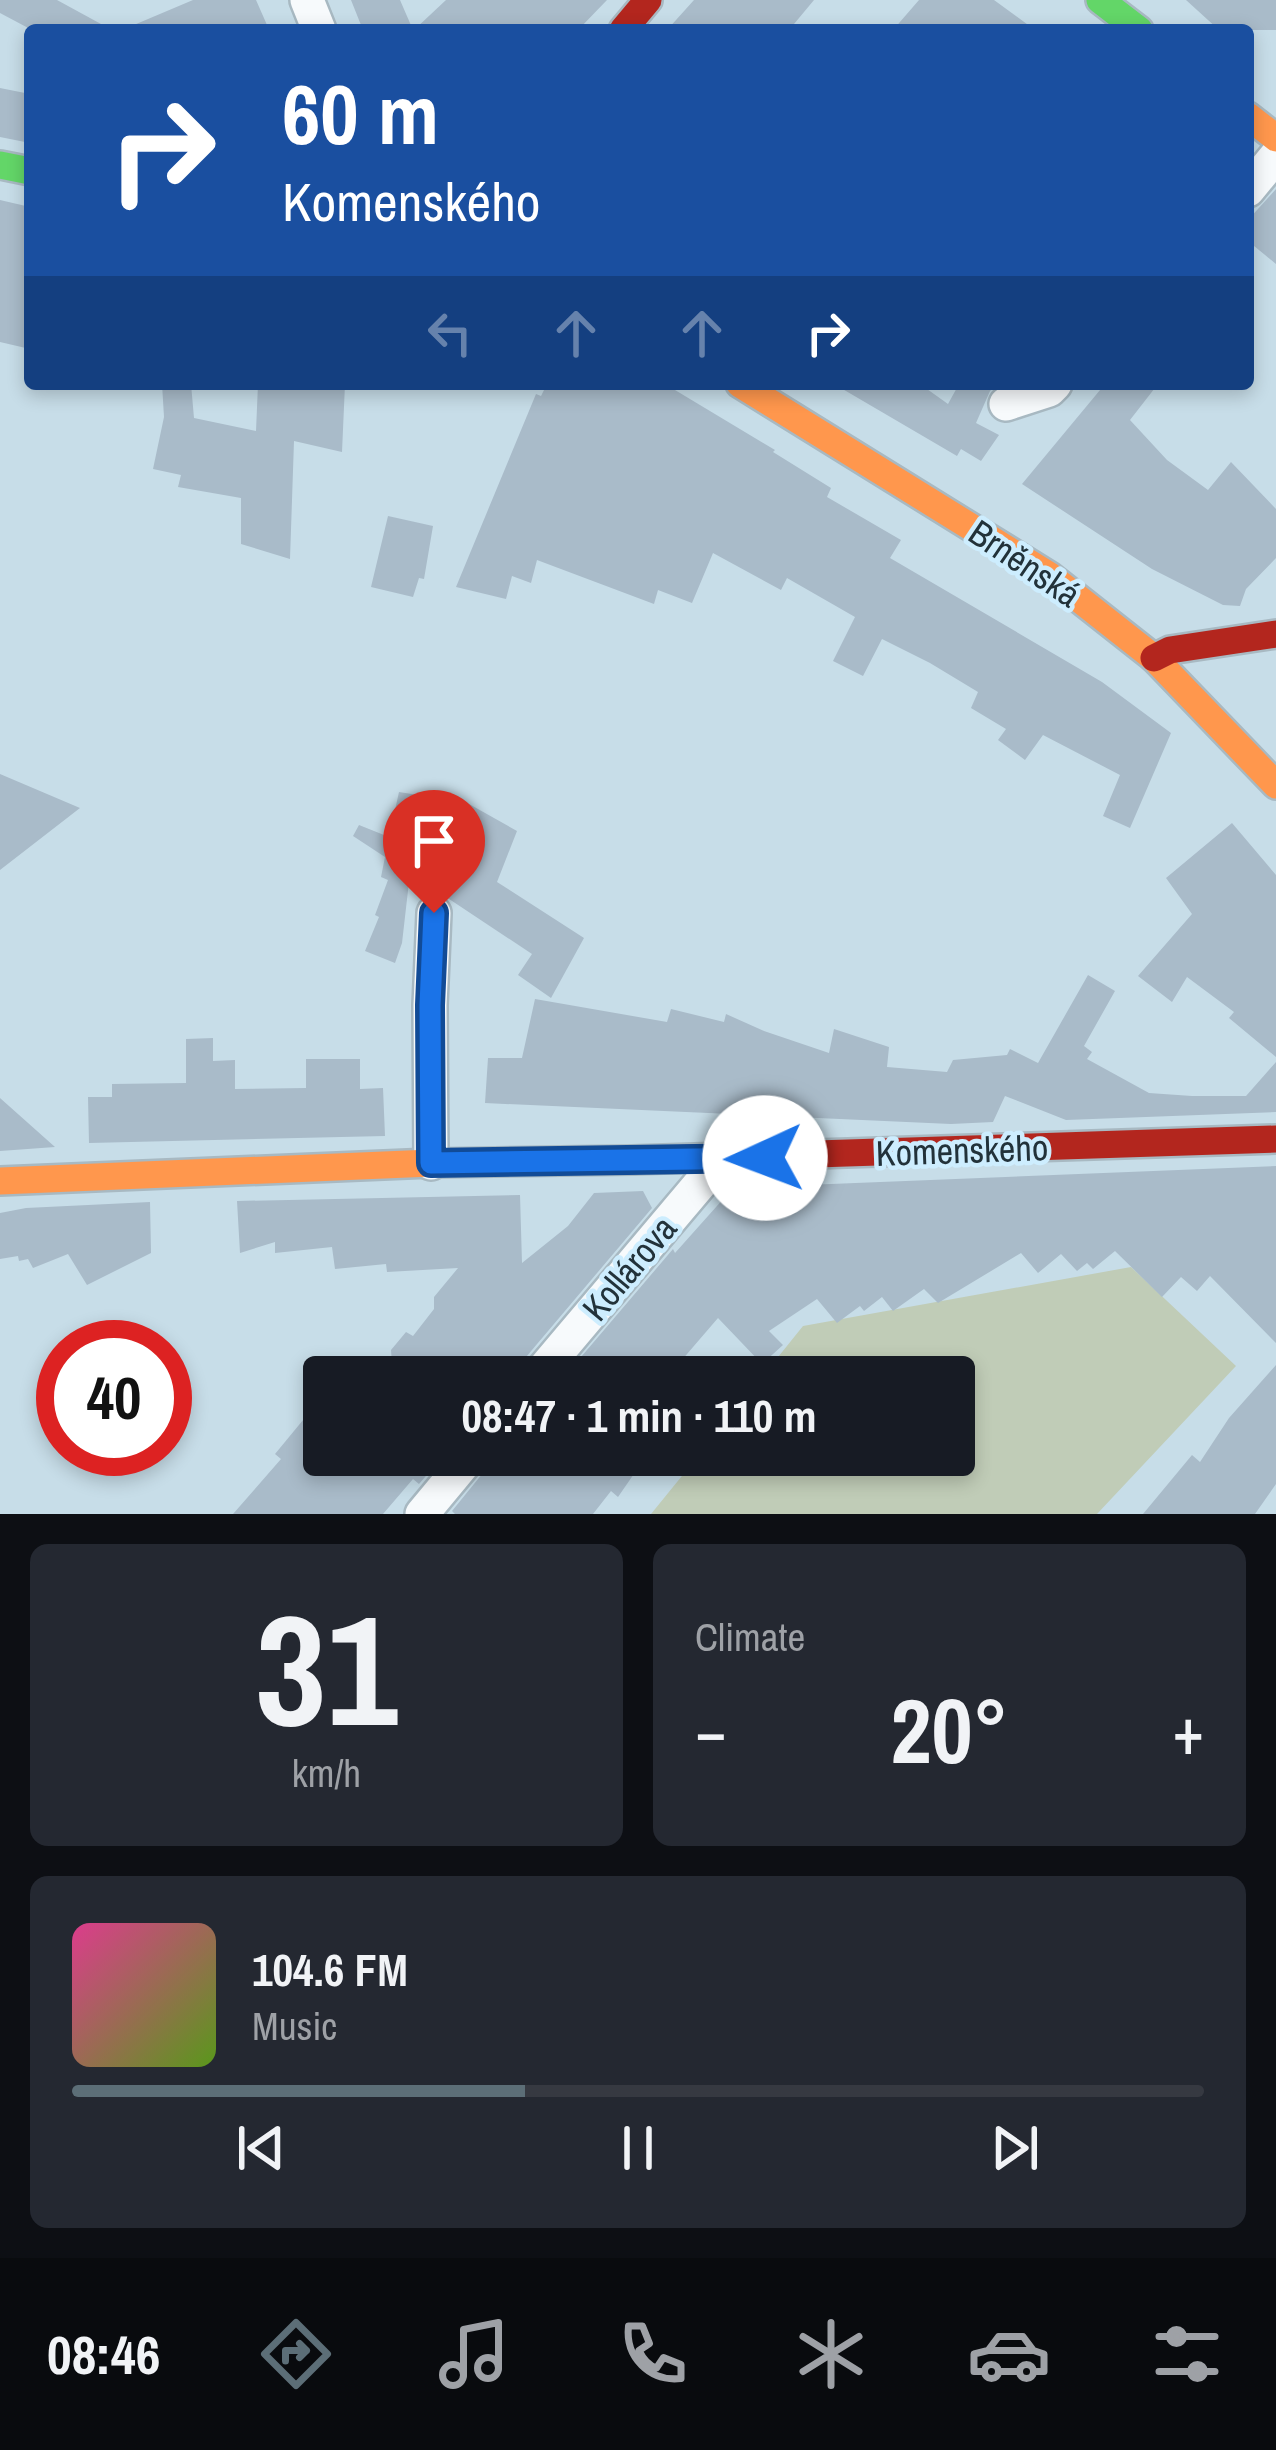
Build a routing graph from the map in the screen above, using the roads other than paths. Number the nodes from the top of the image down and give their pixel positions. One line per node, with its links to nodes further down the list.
1 (648, 0): 3 (street)
2 (1100, 0): 4 (street)
3 (627, 24)
4 (1130, 24)
5 (1276, 156): 6 (street)
6 (1254, 183)
7 (750, 390): 11 (street, Brněnská)
8 (1048, 390): 9 (street)
9 (1006, 404)
10 (1276, 634): 11 (street)
11 (1154, 658): 12 (street, Brněnská)
12 (1276, 785)
13 (434, 913): 16 (street)
14 (1276, 1139): 15 (street, Komenského)
15 (721, 1159): 16 (street, Komenského); 18 (street, Kollárova)
16 (431, 1163): 17 (street, Komenského)
17 (0, 1181)
18 (555, 1356)
19 (454, 1476): 20 (street)
20 (422, 1514)

